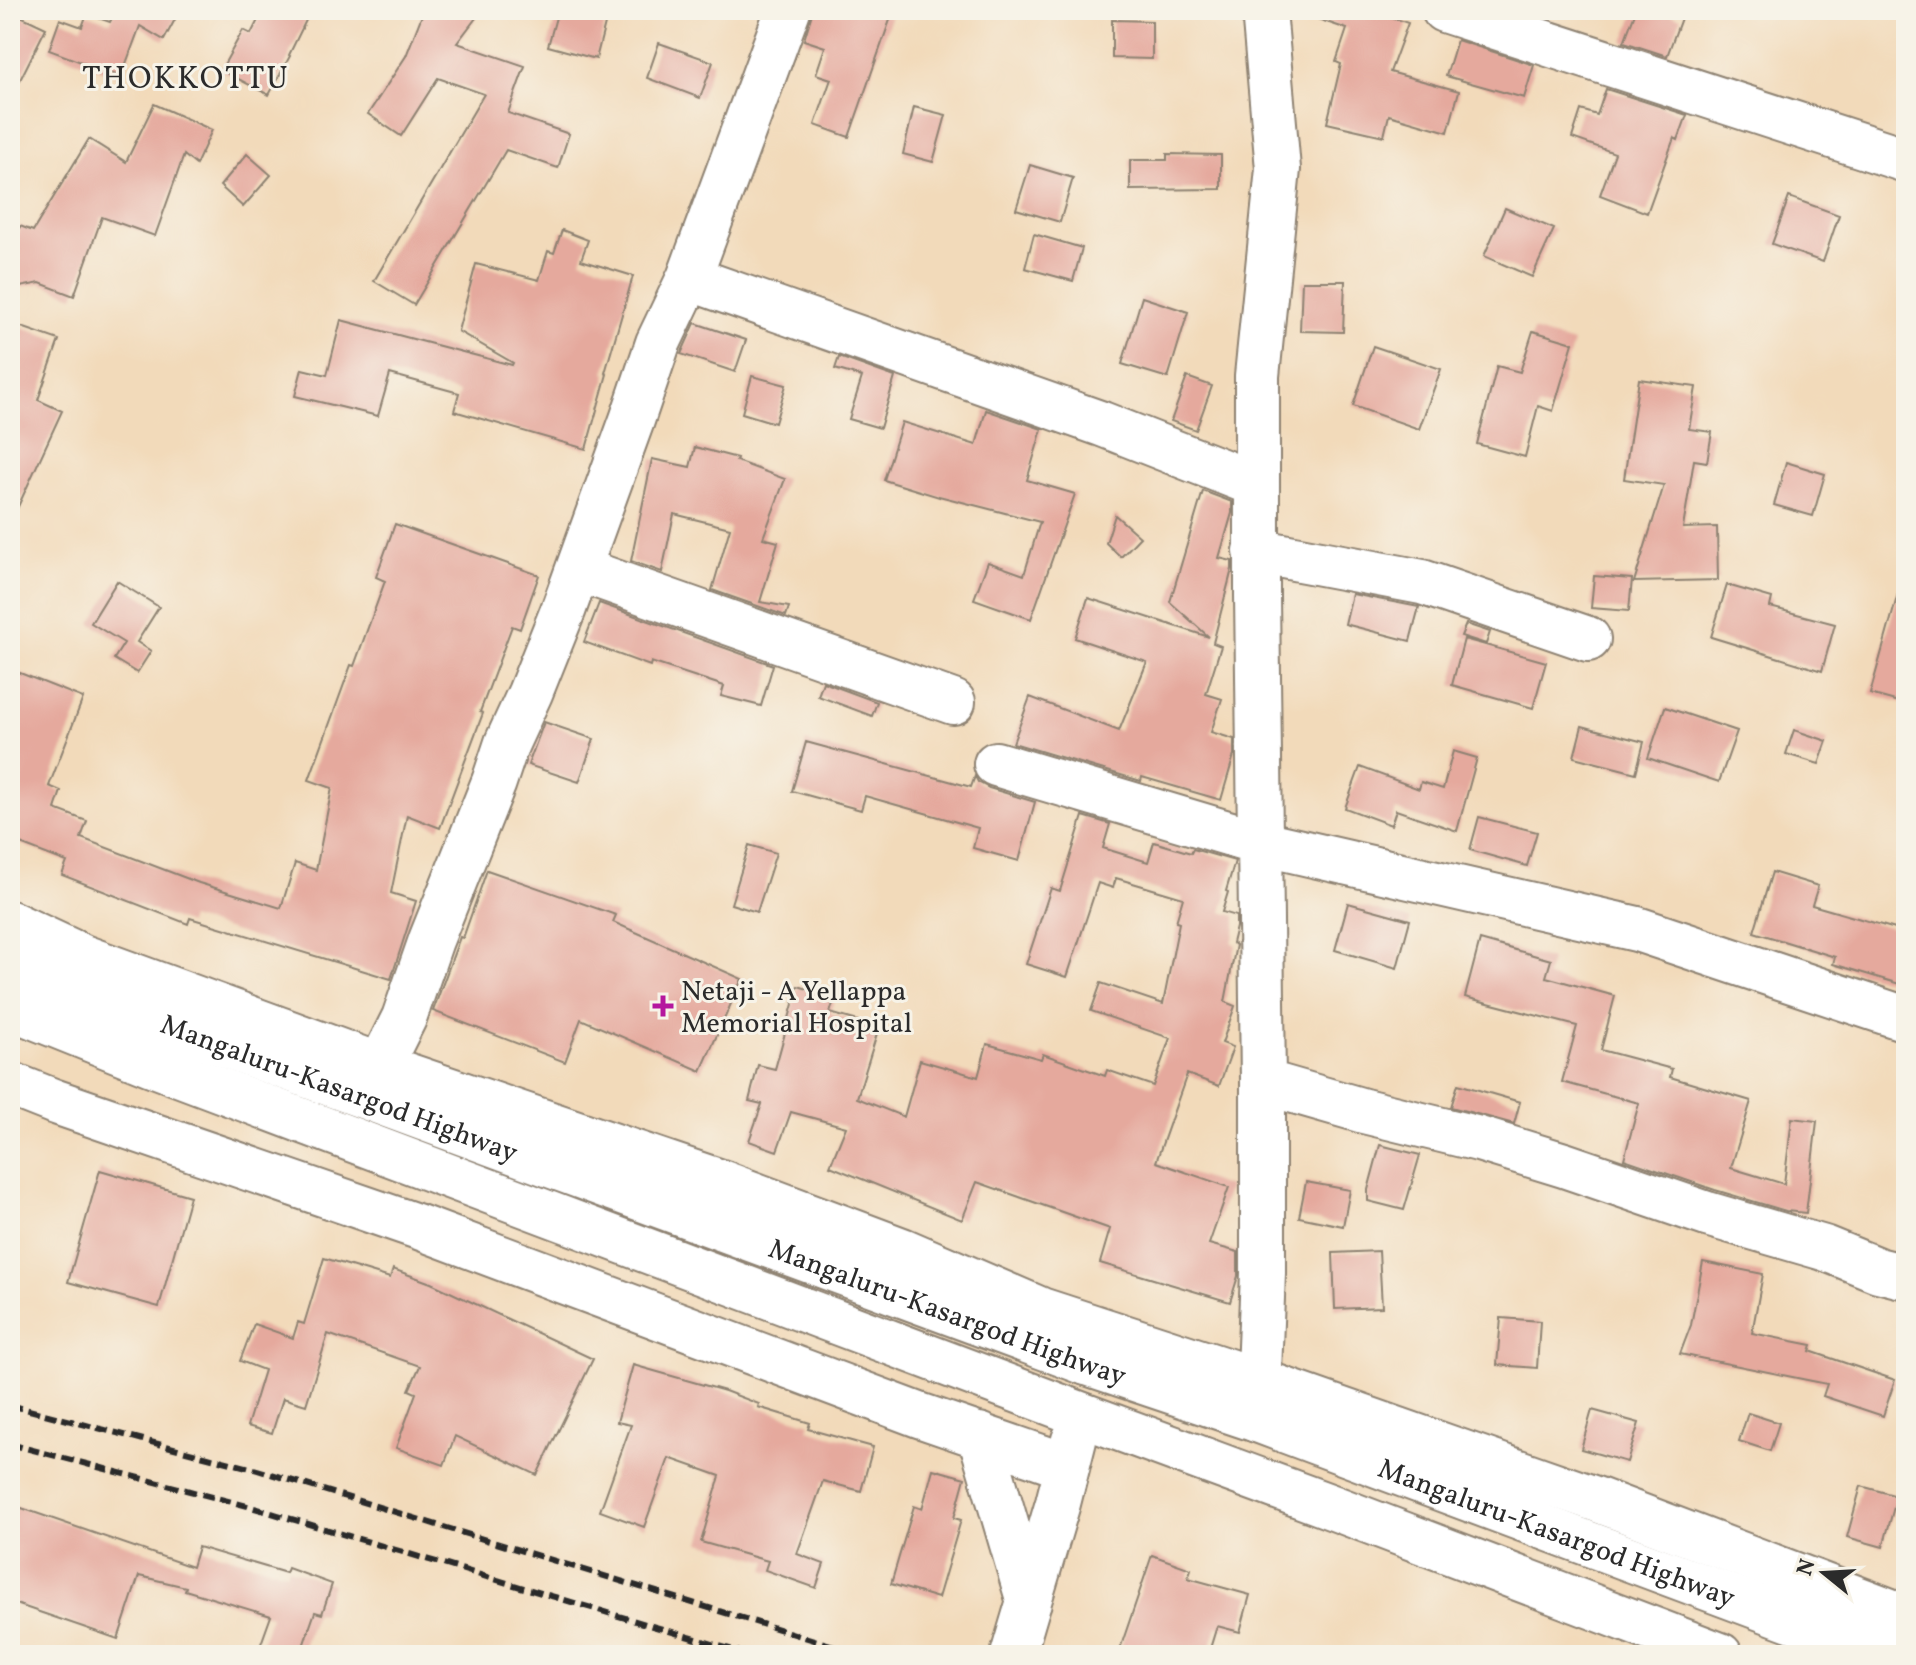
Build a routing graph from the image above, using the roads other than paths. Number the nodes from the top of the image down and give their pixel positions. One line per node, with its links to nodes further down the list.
1 (788, 10): 5 (main road)
2 (1264, 10): 6 (main road)
3 (1444, 10): 4 (main road)
4 (1906, 160)
5 (689, 278): 6 (main road); 8 (main road)
6 (1257, 485): 7 (main road)
7 (1256, 551): 9 (main road); 12 (main road)
8 (578, 569): 10 (main road); 17 (main road)
9 (1588, 639)
10 (953, 702)
11 (996, 764): 12 (main road)
12 (1261, 843): 16 (main road); 18 (main road)
13 (10, 923): 17 (main road)
14 (10, 964): 22 (main road, Mangaluru-Kasargod Highway)
15 (10, 1007): 24 (main road, Mangaluru-Kasargod Highway)
16 (1906, 1019)
17 (380, 1066): 21 (main road)
18 (1263, 1082): 20 (main road); 23 (main road)
19 (10, 1084): 25 (main road)
20 (1906, 1277)
21 (1039, 1309): 22 (main road); 23 (main road)
22 (1087, 1363): 23 (main road, Mangaluru-Kasargod Highway)
23 (1258, 1400): 27 (main road); 30 (main road, Mangaluru-Kasargod Highway)
24 (1080, 1414): 26 (main road); 29 (main road, Mangaluru-Kasargod Highway)
25 (980, 1435): 26 (main road); 28 (main road)
26 (1067, 1466): 28 (main road)
27 (1906, 1617)
28 (1022, 1627)
29 (1720, 1655)
30 (1887, 1655)

